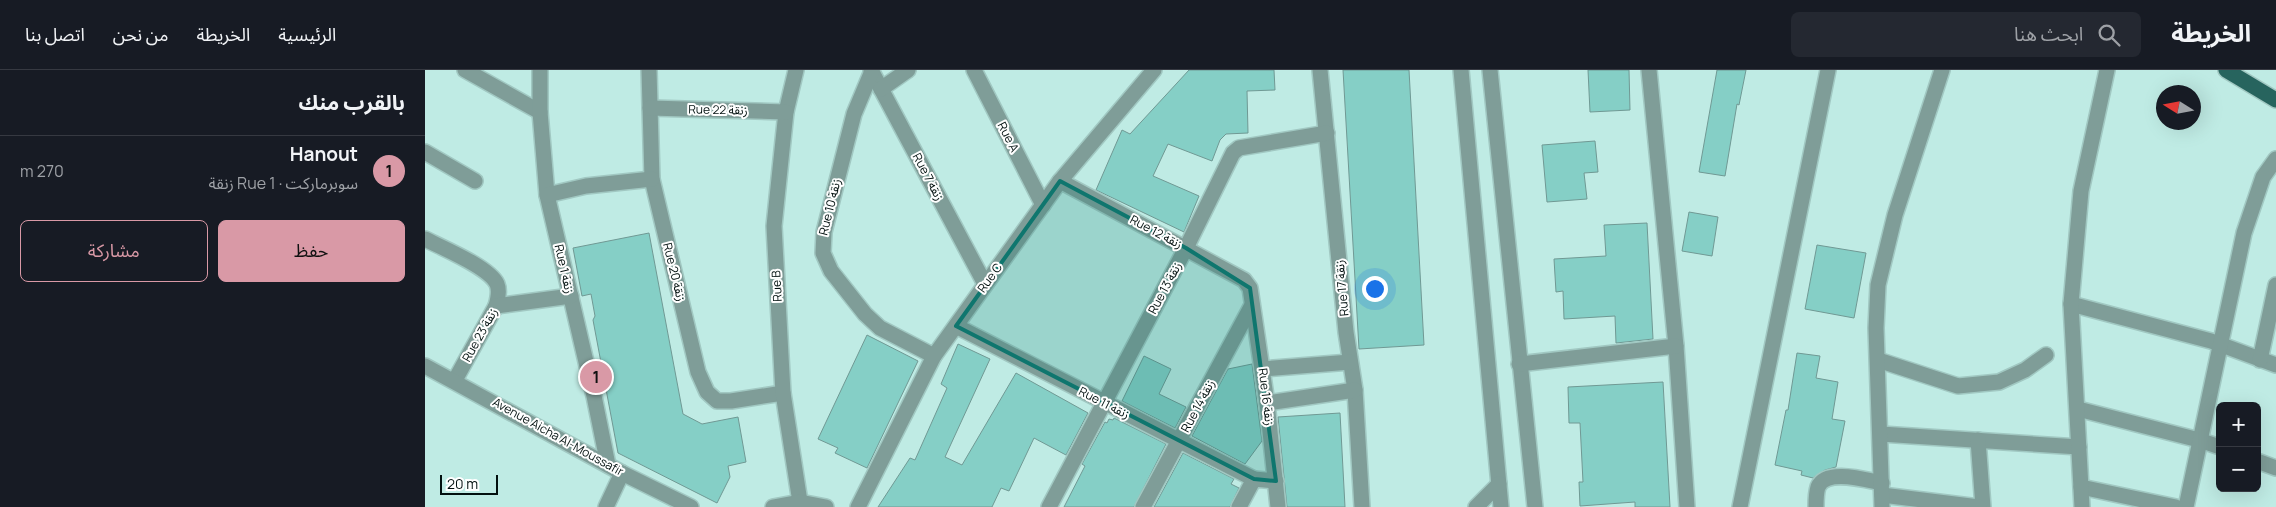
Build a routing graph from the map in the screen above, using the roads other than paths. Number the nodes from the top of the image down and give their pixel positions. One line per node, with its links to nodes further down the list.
1 (465, 70): 20 (street)
2 (540, 70): 20 (street, Rue 1 زنقة)
3 (649, 70): 19 (street, Rue 20 زنقة)
4 (795, 70): 21 (street, Rue B)
5 (908, 70): 17 (street)
6 (974, 70): 29 (street, Rue A)
7 (1154, 70): 27 (street, Rue C)
8 (1320, 70): 22 (street, Rue 17 زنقة)
9 (1461, 70): 69 (street)
10 (1490, 70): 47 (street)
11 (1649, 70): 41 (street)
12 (1828, 70): 87 (street)
13 (1942, 70): 44 (street)
14 (2107, 70): 36 (street)
15 (2226, 70): 18 (main road)
16 (872, 71): 17 (street, Rue 7 زنقة); 43 (street, Rue 10 زنقة)
17 (881, 89): 32 (street, Rue 7 زنقة)
18 (2276, 100)
19 (650, 108): 21 (street, Rue 22 زنقة); 25 (street, Rue 20 زنقة)
20 (540, 112): 28 (street, Rue 1 زنقة)
21 (786, 112): 53 (street, Rue B)
22 (1327, 133): 31 (street, Rue 13 زنقة); 46 (street, Rue 17 زنقة)
23 (425, 152): 26 (street)
24 (2276, 159): 40 (street)
25 (651, 179): 28 (street); 53 (street, Rue 20 زنقة)
26 (475, 181)
27 (1060, 181): 29 (street, Rue C); 31 (street, Rue 12 زنقة)
28 (547, 195): 35 (street, Rue 1 زنقة)
29 (1043, 205): 32 (street, Rue C)
30 (425, 239): 38 (street, Rue 23 زنقة)
31 (1186, 248): 34 (street, Rue 12 زنقة); 54 (street, Rue 13 زنقة)
32 (985, 284): 39 (street, Rue C)
33 (2276, 285): 45 (street)
34 (1250, 288): 37 (street, Rue 16 زنقة)
35 (571, 296): 38 (street); 64 (street, Rue 1 زنقة)
36 (2071, 304): 40 (street); 56 (street)
37 (1252, 305): 50 (street, Rue 16 زنقة); 58 (street, Rue 14 زنقة)
38 (496, 306): 51 (street, Rue 23 زنقة)
39 (956, 326): 43 (street, Rue C); 54 (street, Rue 11 زنقة)
40 (2221, 345): 45 (street); 60 (street)
41 (1676, 346): 47 (street); 86 (street)
42 (2046, 355): 44 (street)
43 (933, 356): 77 (street, Rue C)
44 (1878, 360): 57 (street)
45 (2260, 360): 49 (street)
46 (1351, 362): 50 (street); 52 (street, Rue 17 زنقة)
47 (1519, 364): 85 (street)
48 (425, 366): 51 (street, Avenue Aicha Al-Moussafir)
49 (2276, 366)
50 (1262, 369): 55 (street, Rue 16 زنقة)
51 (455, 380): 64 (street, Avenue Aicha Al-Moussafir)
52 (1355, 390): 55 (street); 82 (street, Rue 17 زنقة)
53 (783, 394): 72 (street, Rue B)
54 (1103, 403): 58 (street, Rue 11 زنقة); 78 (street, Rue 13 زنقة)
55 (1267, 403): 68 (street, Rue 16 زنقة)
56 (2078, 409): 60 (street); 62 (street)
57 (1881, 434): 59 (street); 71 (street)
58 (1179, 440): 67 (street, Rue 11 زنقة); 79 (street, Rue 14 زنقة)
59 (1978, 440): 62 (street); 90 (street)
60 (2199, 440): 61 (street); 93 (street)
61 (2216, 446)
62 (2079, 447): 70 (street)
63 (2261, 462): 65 (street)
64 (608, 465): 66 (street, Avenue Aicha Al-Moussafir)
65 (2276, 468)
66 (622, 474): 73 (street); 74 (street, Avenue Aicha Al-Moussafir)
67 (1254, 479): 68 (street); 80 (street)
68 (1276, 481): 81 (street, Rue 16 زنقة)
69 (1499, 484): 83 (street); 84 (street)
70 (2081, 487): 91 (street); 92 (street)
71 (1882, 495): 88 (street); 89 (street)
72 (800, 502): 75 (street); 76 (street)
73 (606, 507)
74 (691, 507)
75 (773, 507)
76 (826, 507)
77 (857, 507)
78 (1049, 507)
79 (1143, 507)
80 (1239, 507)
81 (1279, 507)
82 (1362, 507)
83 (1476, 507)
84 (1501, 507)
85 (1535, 507)
86 (1687, 507)
87 (1740, 507)
88 (1816, 507)
89 (1979, 507)
90 (1983, 507)
91 (2082, 507)
92 (2176, 507)
93 (2186, 507)

